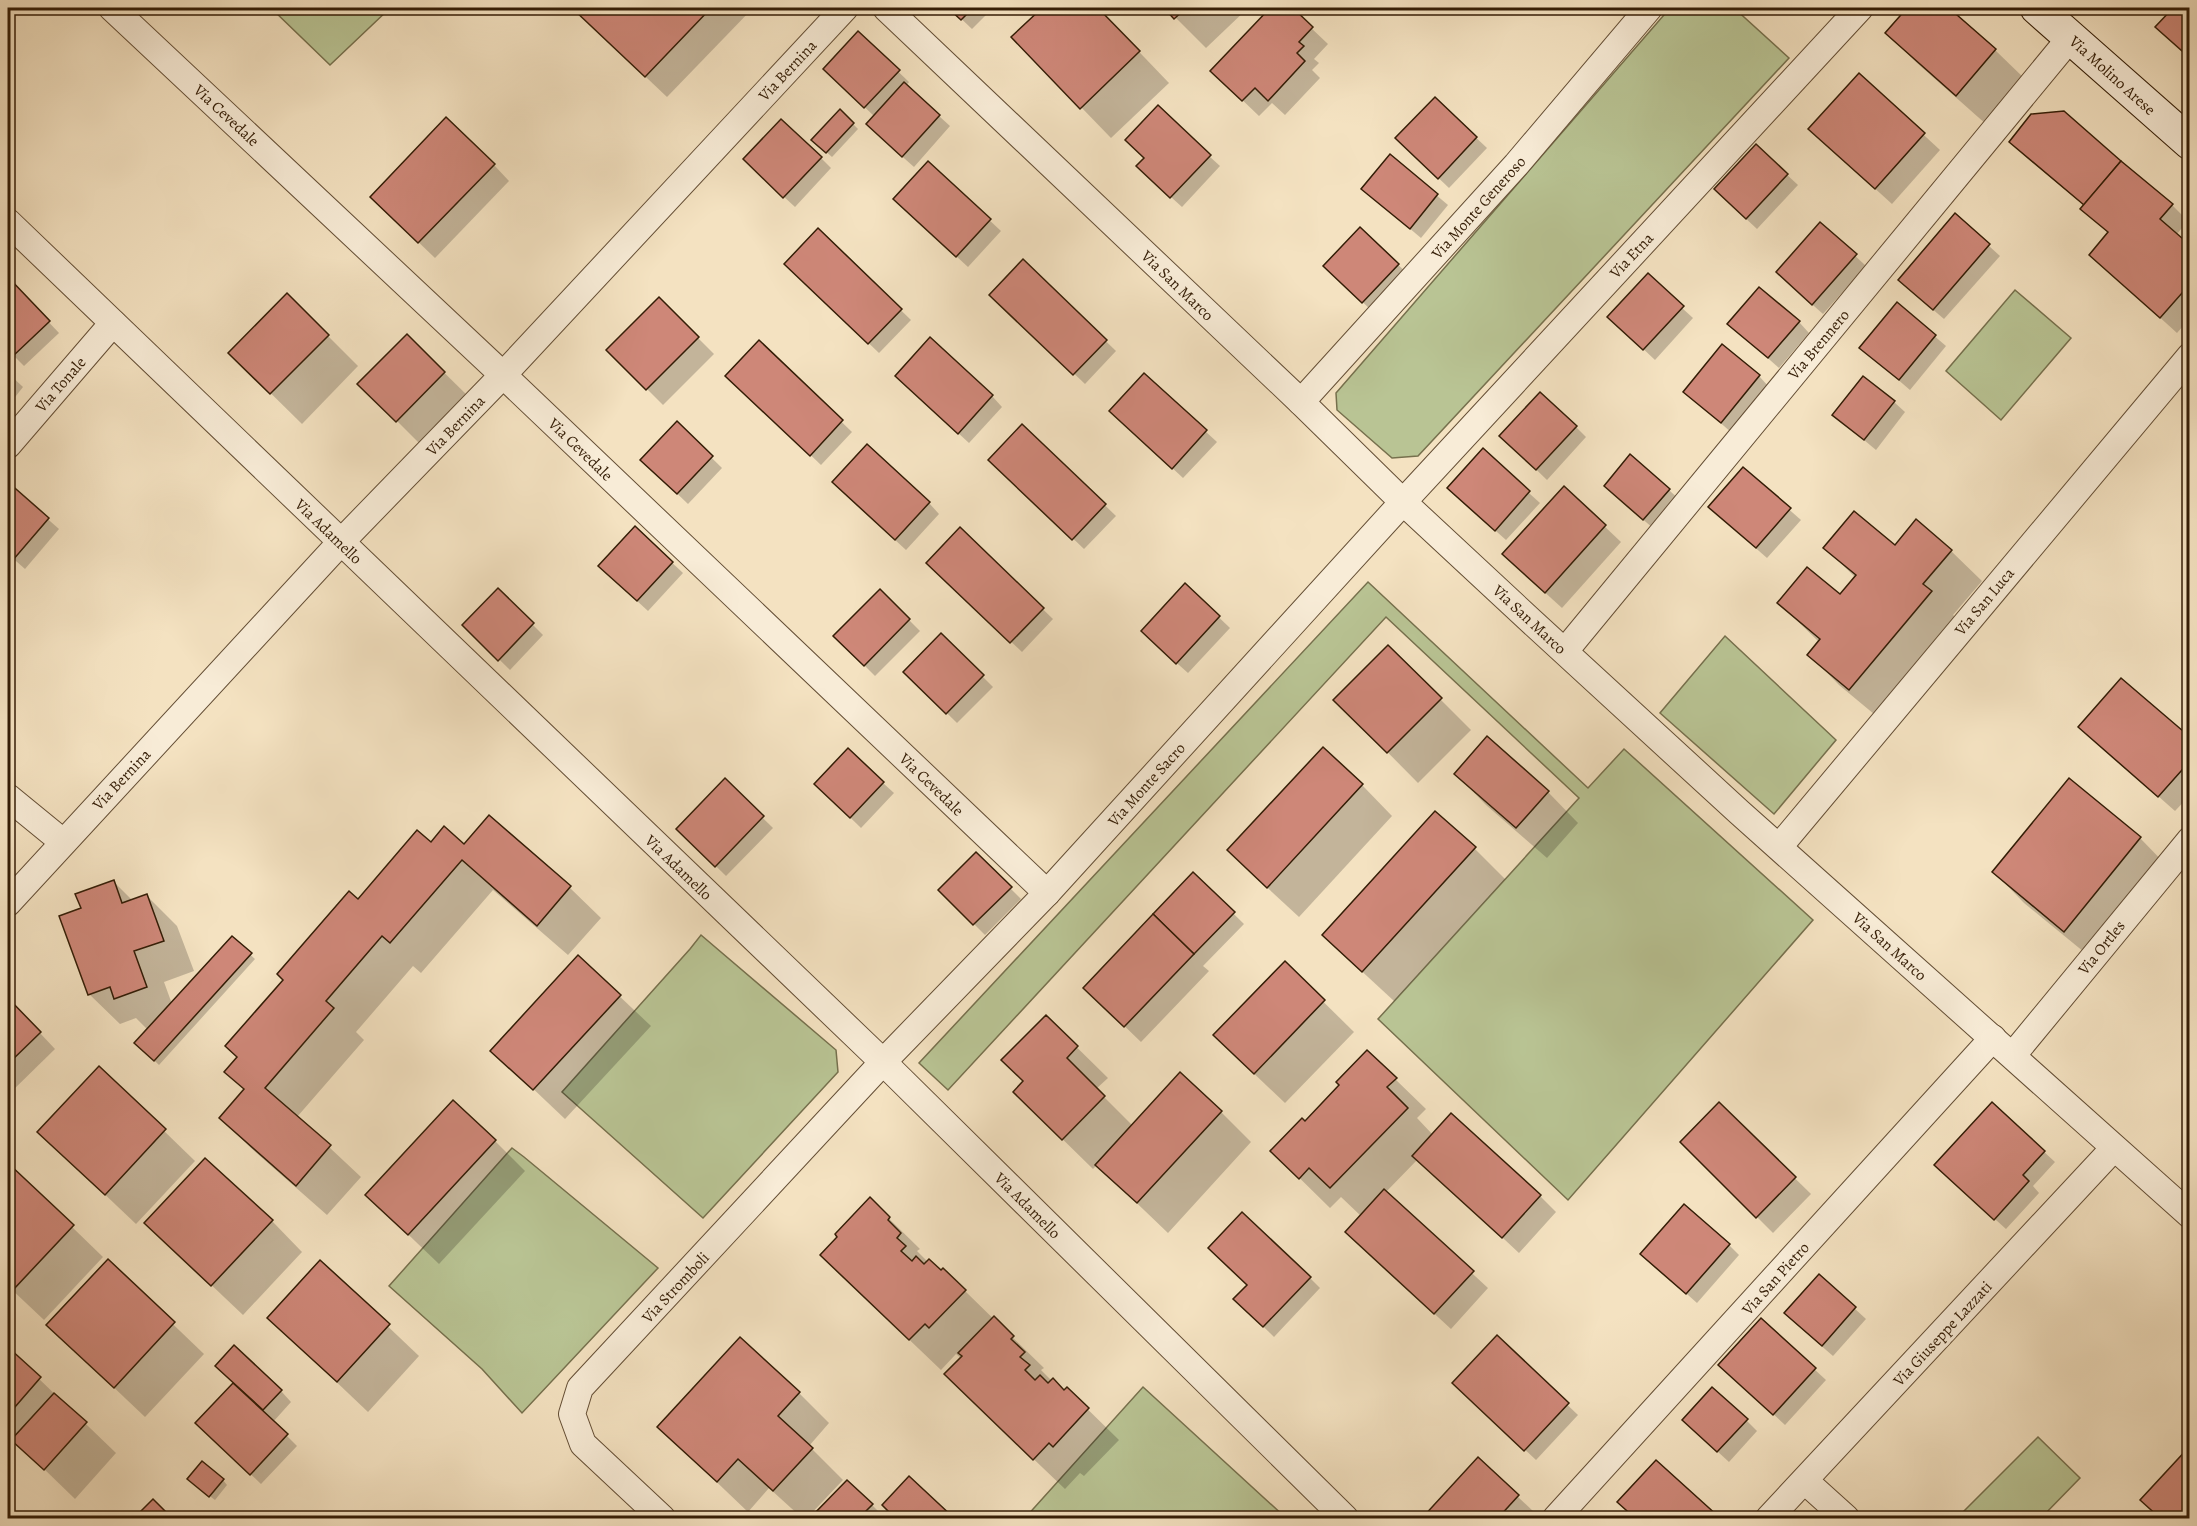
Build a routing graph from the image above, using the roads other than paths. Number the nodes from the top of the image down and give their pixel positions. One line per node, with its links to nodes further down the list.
1 (112, 8): 12 (street, Via Cevedale)
2 (845, 8): 12 (street, Via Bernina)
3 (886, 8): 13 (street, Via San Marco)
4 (1648, 8): 13 (street, Via Monte Generoso)
5 (1860, 8): 15 (street, Via Etna)
6 (2037, 8): 7 (street, Via Molino Arese)
7 (2071, 37): 8 (street, Via Molino Arese); 17 (street, Via Brennero)
8 (2190, 143)
9 (8, 222): 10 (street, Via Adamello)
10 (113, 323): 14 (street, Via Tonale); 16 (street, Via Adamello)
11 (2190, 356): 21 (street, Via San Luca)
12 (503, 375): 16 (street, Via Bernina); 22 (street, Via Cevedale)
13 (1301, 402): 15 (street, Via San Marco)
14 (8, 445)
15 (1403, 501): 17 (street, Via San Marco); 22 (street, Via Monte Sacro)
16 (341, 542): 20 (street, Via Bernina); 26 (street, Via Adamello)
17 (1565, 651): 21 (street, Via San Marco)
18 (8, 797): 20 (street)
19 (2190, 840): 25 (street, Via Ortles)
20 (63, 842): 23 (street, Via Bernina)
21 (1779, 847): 24 (street, Via San Marco)
22 (1047, 893): 26 (street, Via Monte Sacro)
23 (8, 903)
24 (1993, 1038): 25 (street, Via San Marco); 32 (street, Via San Pietro)
25 (2013, 1055): 27 (street, Via San Marco)
26 (883, 1062): 30 (street, Via Stromboli); 31 (street, Via Adamello)
27 (2114, 1148): 28 (street, Via San Marco); 29 (street, Via Giuseppe Lazzati)
28 (2190, 1215)
29 (1805, 1481): 33 (street, Via Giuseppe Lazzati); 34 (street)
30 (662, 1518)
31 (1345, 1518)
32 (1556, 1518)
33 (1769, 1518)
34 (1846, 1518)

